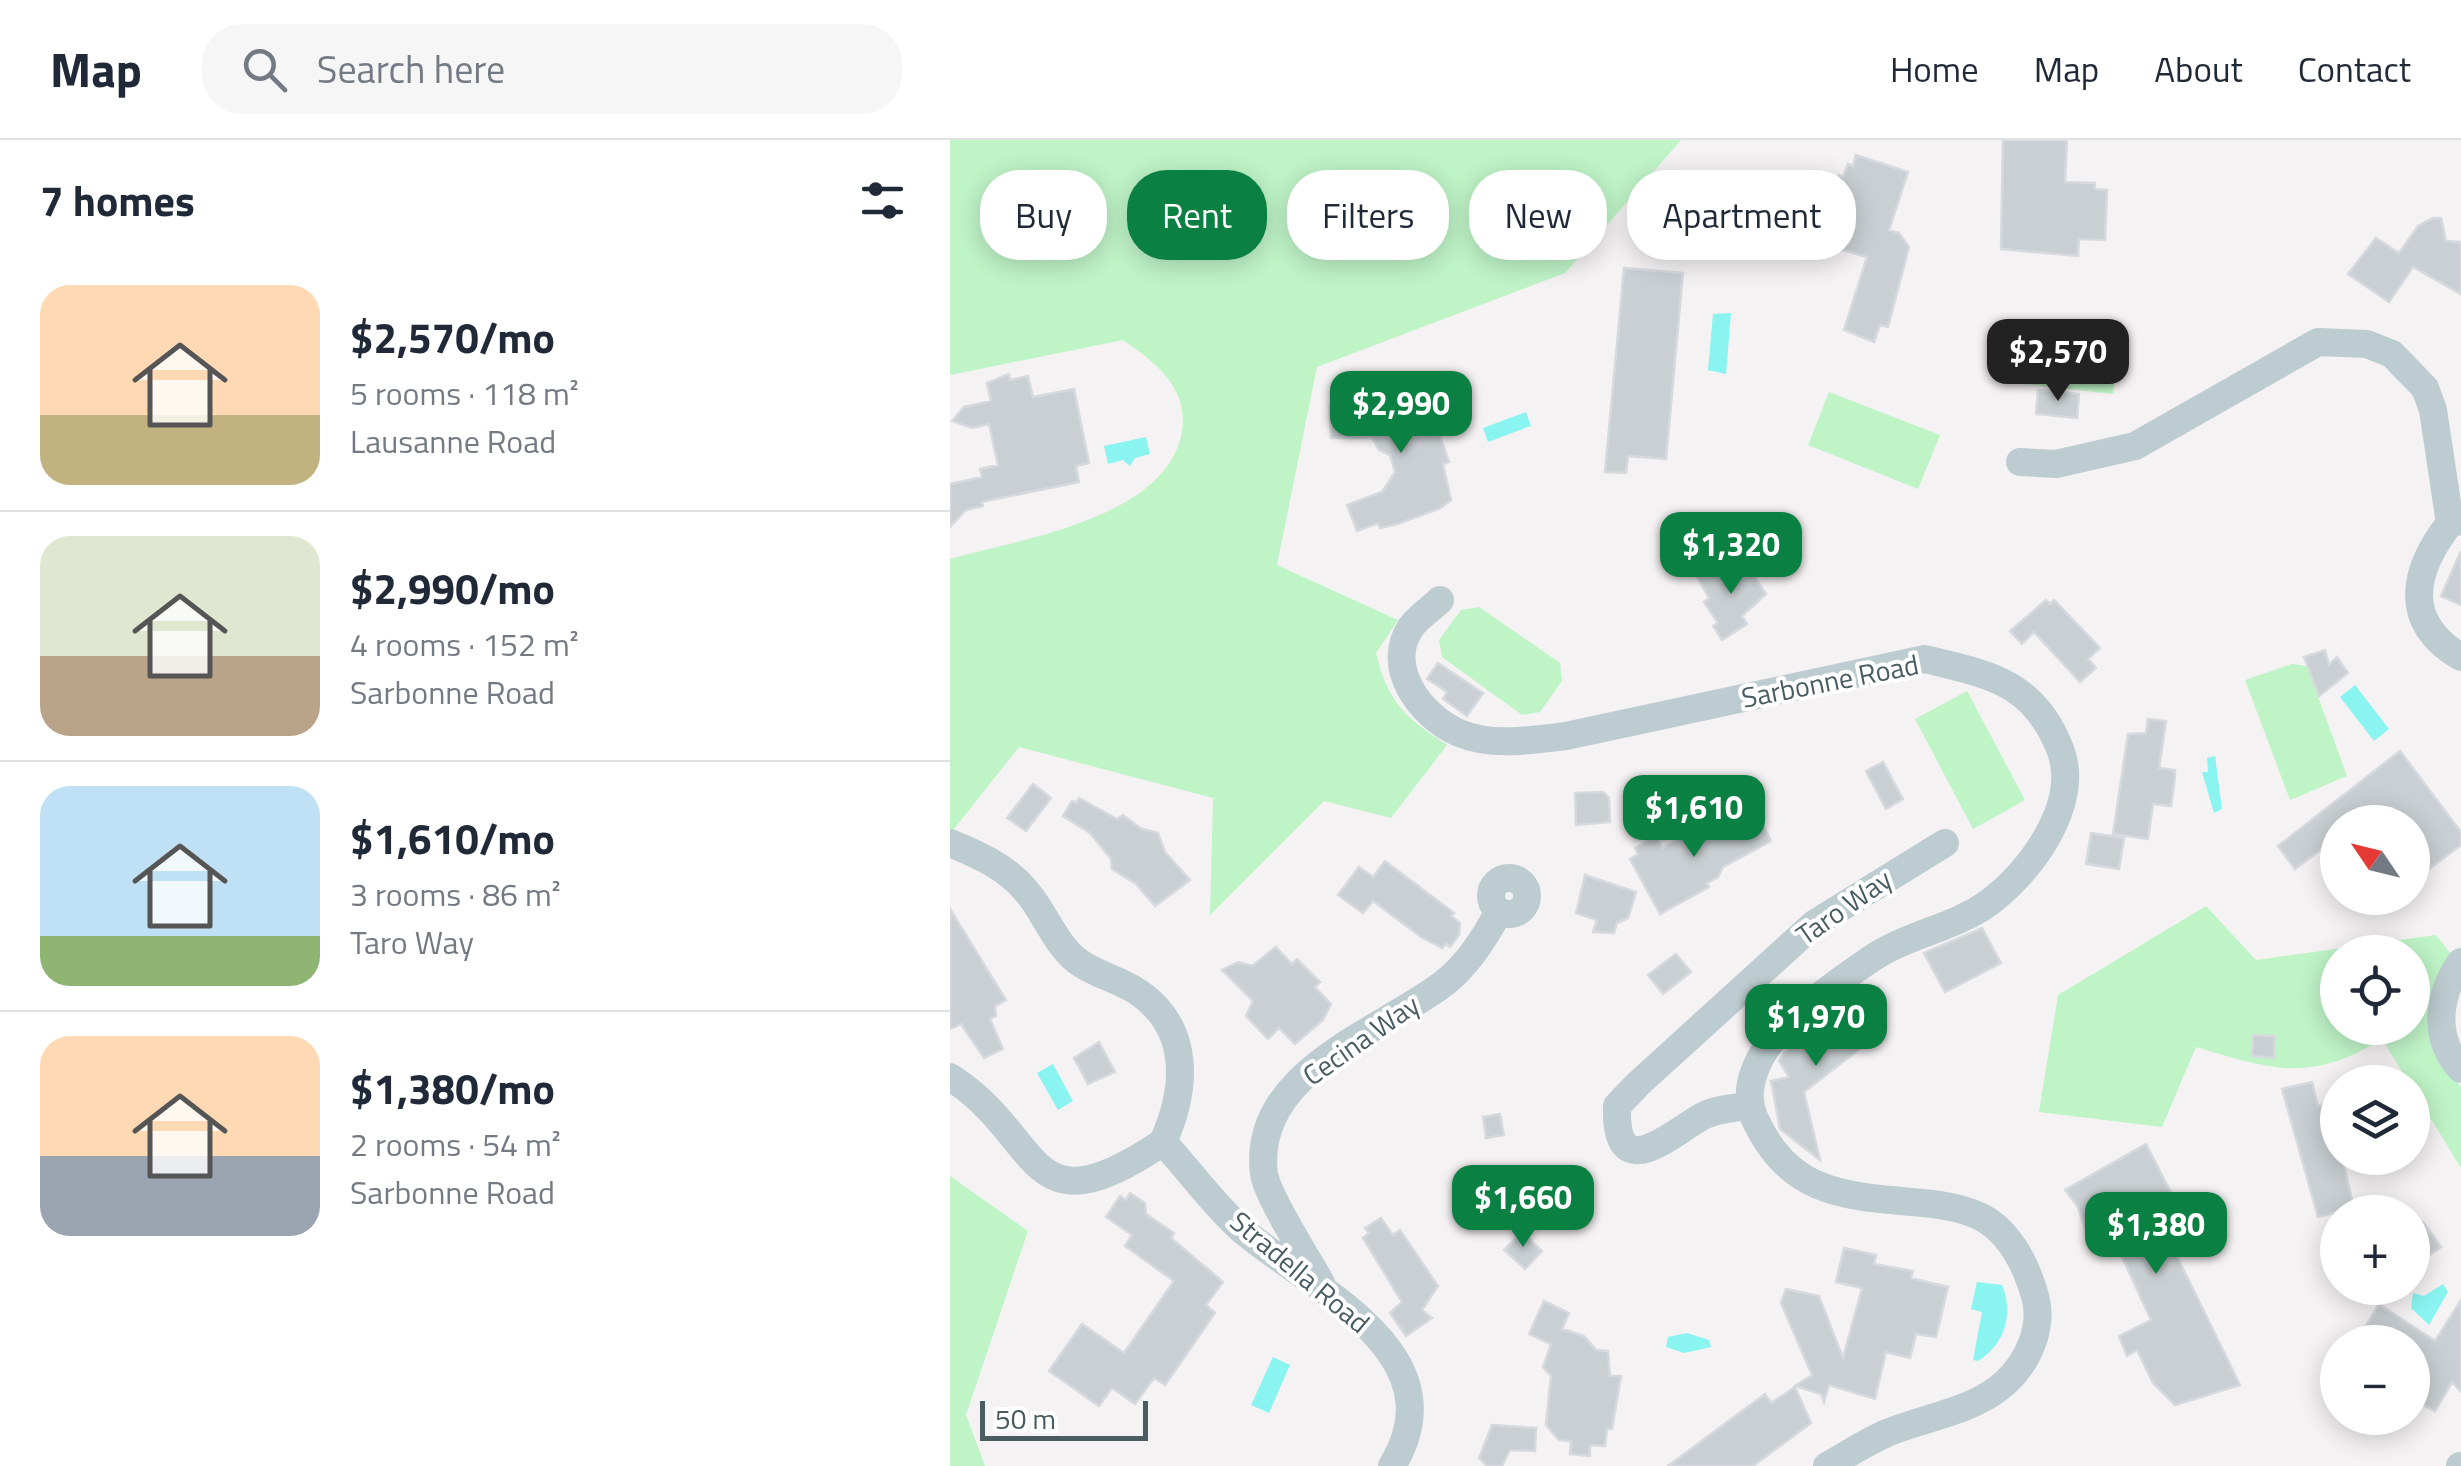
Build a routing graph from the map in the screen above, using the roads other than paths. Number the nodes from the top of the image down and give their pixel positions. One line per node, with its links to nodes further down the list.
1 (2020, 462): 2 (street)
2 (2455, 522): 4 (street)
3 (1440, 600): 11 (street, Sarbonne Road)
4 (2461, 657)
5 (950, 843): 12 (street)
6 (1944, 843): 11 (street, Taro Way)
7 (1499, 911): 13 (street, Cecina Way)
8 (2461, 962): 9 (street)
9 (2461, 1069)
10 (950, 1077): 12 (street)
11 (1750, 1106): 15 (street)
12 (1164, 1142): 13 (street, Stradella Road)
13 (1327, 1294): 14 (street, Stradella Road)
14 (1392, 1466)
15 (1827, 1466)

